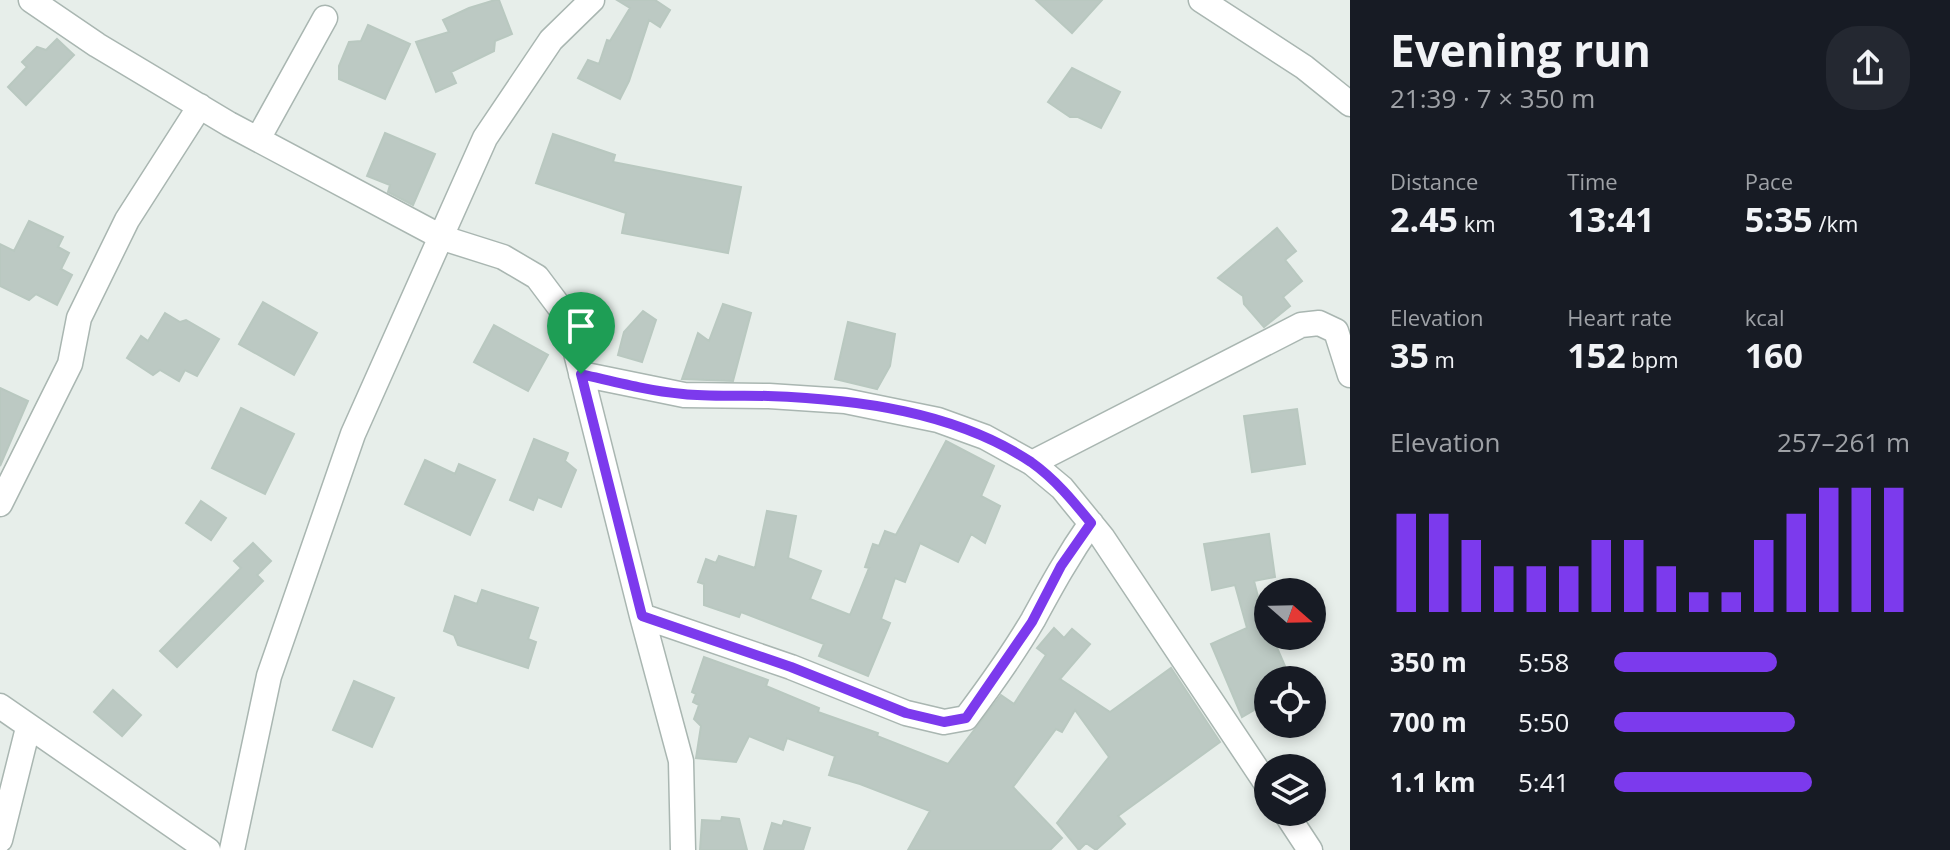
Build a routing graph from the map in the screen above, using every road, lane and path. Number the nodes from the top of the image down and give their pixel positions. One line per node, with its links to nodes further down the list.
1 (31, 0): 6 (street)
2 (592, 0): 8 (street)
3 (1201, 0): 5 (street)
4 (325, 18): 7 (street)
5 (1350, 104)
6 (200, 106): 7 (street); 12 (street)
7 (258, 139): 8 (street)
8 (443, 238): 9 (street); 21 (street)
9 (581, 374): 11 (street); 14 (street)
10 (1350, 375): 11 (street)
11 (1032, 463): 13 (street)
12 (0, 504)
13 (1091, 523): 14 (street); 17 (street)
14 (642, 616): 22 (street)
15 (0, 706): 16 (street)
16 (28, 728): 19 (street); 20 (street)
17 (1254, 765)
18 (1294, 826): 23 (street)
19 (0, 840)
20 (208, 850)
21 (232, 850)
22 (683, 850)
23 (1310, 850)

